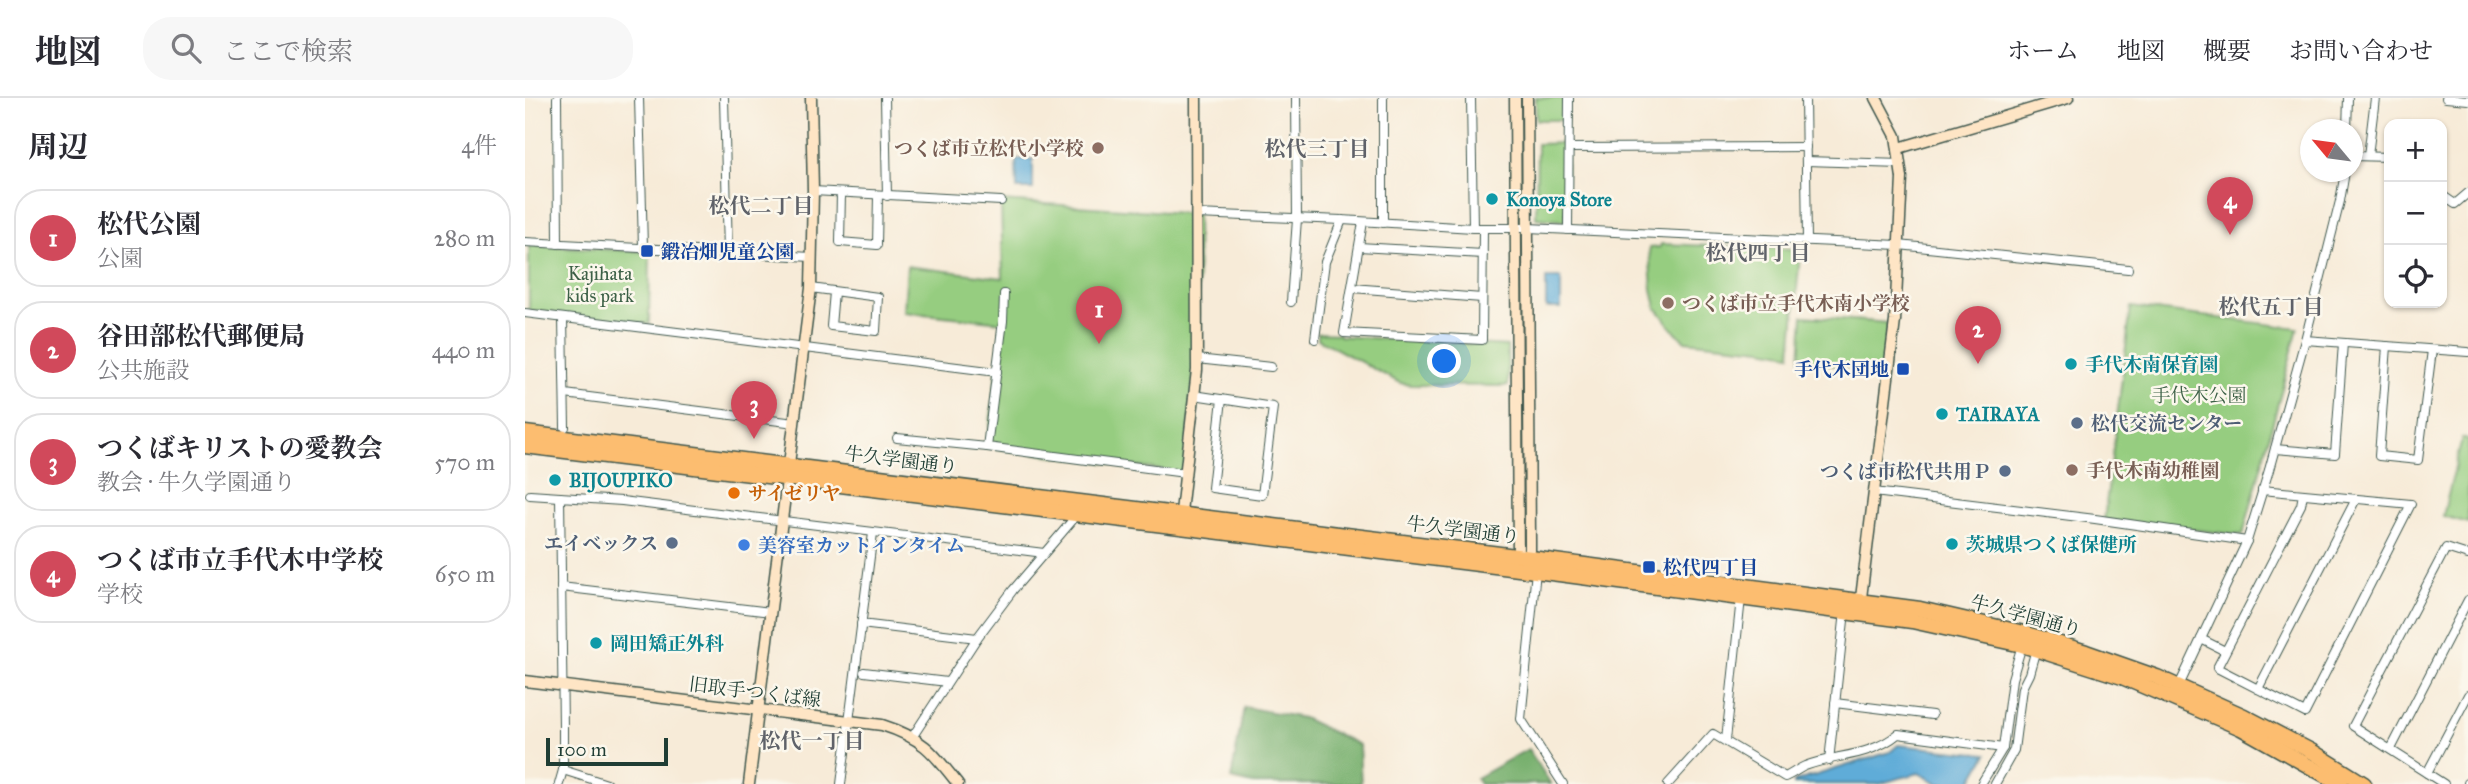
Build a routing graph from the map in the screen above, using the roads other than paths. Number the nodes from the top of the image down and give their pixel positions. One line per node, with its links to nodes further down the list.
1 (557, 98): 48 (street)
2 (639, 98): 50 (street)
3 (724, 98): 52 (street)
4 (811, 98): 30 (street)
5 (884, 98): 33 (street)
6 (1196, 98): 36 (street)
7 (1296, 98): 37 (street)
8 (1383, 98): 40 (street)
9 (1471, 98): 41 (street)
10 (1515, 98): 43 (street)
11 (1527, 98): 44 (street)
12 (1569, 98): 21 (street)
13 (1805, 98): 22 (street)
14 (1876, 98): 23 (street)
15 (2066, 98): 23 (street)
16 (2348, 98): 20 (street)
17 (2375, 98): 25 (street)
18 (2445, 98): 19 (street)
19 (2468, 100)
20 (2347, 119)
21 (1569, 148): 22 (street); 45 (street)
22 (1806, 148): 27 (street)
23 (1899, 148): 28 (street)
24 (2363, 156): 25 (street)
25 (2368, 156): 26 (street)
26 (2384, 157)
27 (1806, 161): 28 (street); 46 (street)
28 (1901, 164): 49 (street)
29 (2343, 182): 65 (street)
30 (813, 191): 31 (street); 54 (street)
31 (841, 193): 33 (street); 33 (street)
32 (2468, 193): 34 (street)
33 (883, 196): 35 (street)
34 (2447, 198)
35 (1001, 201)
36 (1197, 214): 37 (street); 71 (street)
37 (1297, 219): 38 (street); 61 (street)
38 (1342, 220): 39 (street); 64 (street)
39 (1363, 222): 40 (street); 51 (street)
40 (1383, 223): 41 (street)
41 (1473, 228): 42 (street)
42 (1483, 228): 43 (street); 53 (street)
43 (1515, 228): 44 (street); 99 (street)
44 (1528, 228): 45 (street); 99 (street)
45 (1568, 230): 46 (street)
46 (1807, 241): 49 (street)
47 (525, 242): 48 (street)
48 (558, 244): 50 (street)
49 (1899, 245): 55 (street); 87 (street)
50 (643, 247): 52 (street)
51 (1359, 247): 53 (street); 57 (street)
52 (727, 252): 54 (street)
53 (1483, 254): 60 (street)
54 (813, 257): 56 (street)
55 (2127, 269)
56 (811, 288): 58 (street); 68 (street)
57 (1352, 288): 60 (street); 60 (street)
58 (834, 292): 58 (street)
59 (1004, 294): 73 (street)
60 (1482, 298)
61 (1291, 302)
62 (525, 313): 63 (street)
63 (563, 318): 68 (street); 74 (street)
64 (1315, 339)
65 (2305, 340): 66 (street); 83 (street)
66 (2343, 343): 67 (street); 83 (street)
67 (2387, 346): 69 (street); 69 (street)
68 (804, 348): 73 (street); 77 (street)
69 (2432, 350): 70 (street)
70 (2468, 352)
71 (1197, 359): 72 (street); 75 (street)
72 (1271, 367)
73 (997, 372): 82 (street)
74 (565, 394): 77 (street); 78 (street)
75 (1194, 395): 76 (street); 85 (street)
76 (1222, 399): 76 (street)
77 (795, 424): 84 (street)
78 (565, 427)
79 (525, 433): 84 (highway, 牛久学園通り)
80 (897, 438): 82 (street)
81 (525, 446): 84 (highway, 牛久学園通り)
82 (987, 447): 85 (street)
83 (2275, 449): 86 (street)
84 (789, 472): 92 (highway, 牛久学園通り); 93 (highway, 牛久学園通り); 94 (street)
85 (1185, 473): 93 (street)
86 (2262, 490): 88 (street); 96 (street)
87 (1874, 492): 96 (street); 103 (street)
88 (2303, 494): 91 (street); 109 (street)
89 (530, 495): 90 (street)
90 (560, 497): 94 (street); 100 (street)
91 (2355, 499): 114 (street); 114 (street)
92 (1077, 515): 93 (highway, 牛久学園通り); 97 (street)
93 (1180, 521): 99 (highway, 牛久学園通り)
94 (783, 522): 95 (street); 104 (street)
95 (873, 533): 97 (street); 105 (street)
96 (2246, 541): 107 (street)
97 (1044, 554): 106 (street)
98 (2468, 555): 124 (street)
99 (1526, 564): 101 (highway, 牛久学園通り); 103 (highway, 牛久学園通り); 133 (street)
100 (561, 587): 104 (street); 113 (street)
101 (1741, 598): 103 (highway, 牛久学園通り); 122 (street)
102 (2468, 600): 124 (street)
103 (1855, 608): 108 (highway, 牛久学園通り); 115 (highway, 牛久学園通り); 117 (street)
104 (771, 612): 118 (street)
105 (861, 624): 106 (street); 120 (street)
106 (977, 638): 112 (street)
107 (2201, 639): 109 (street); 115 (street)
108 (2029, 647): 115 (highway, 牛久学園通り); 123 (street); 136 (street)
109 (2225, 651): 114 (street)
110 (864, 672): 112 (street)
111 (525, 681): 113 (street, 旧取手つくば線)
112 (947, 682): 121 (street)
113 (562, 686): 118 (street, 旧取手つくば線); 126 (street)
114 (2258, 689)
115 (2176, 692): 137 (highway, 牛久学園通り); 138 (highway, 牛久学園通り)
116 (2468, 695): 127 (street)
117 (1835, 704): 119 (street); 125 (street)
118 (758, 709): 120 (street, 旧取手つくば線); 130 (street)
119 (1932, 715)
120 (849, 721): 121 (street, 旧取手つくば線); 131 (street)
121 (913, 736): 132 (street, 旧取手つくば線)
122 (1726, 740): 125 (street); 134 (street)
123 (2003, 748): 125 (street); 135 (street)
124 (2391, 749): 127 (street)
125 (1829, 761)
126 (563, 770): 128 (street); 129 (street)
127 (2427, 773): 139 (street)
128 (559, 784)
129 (607, 784)
130 (749, 784)
131 (841, 784)
132 (958, 784)
133 (1563, 784)
134 (1668, 784)
135 (1981, 784)
136 (1995, 784)
137 (2341, 784)
138 (2364, 784)
139 (2444, 784)

